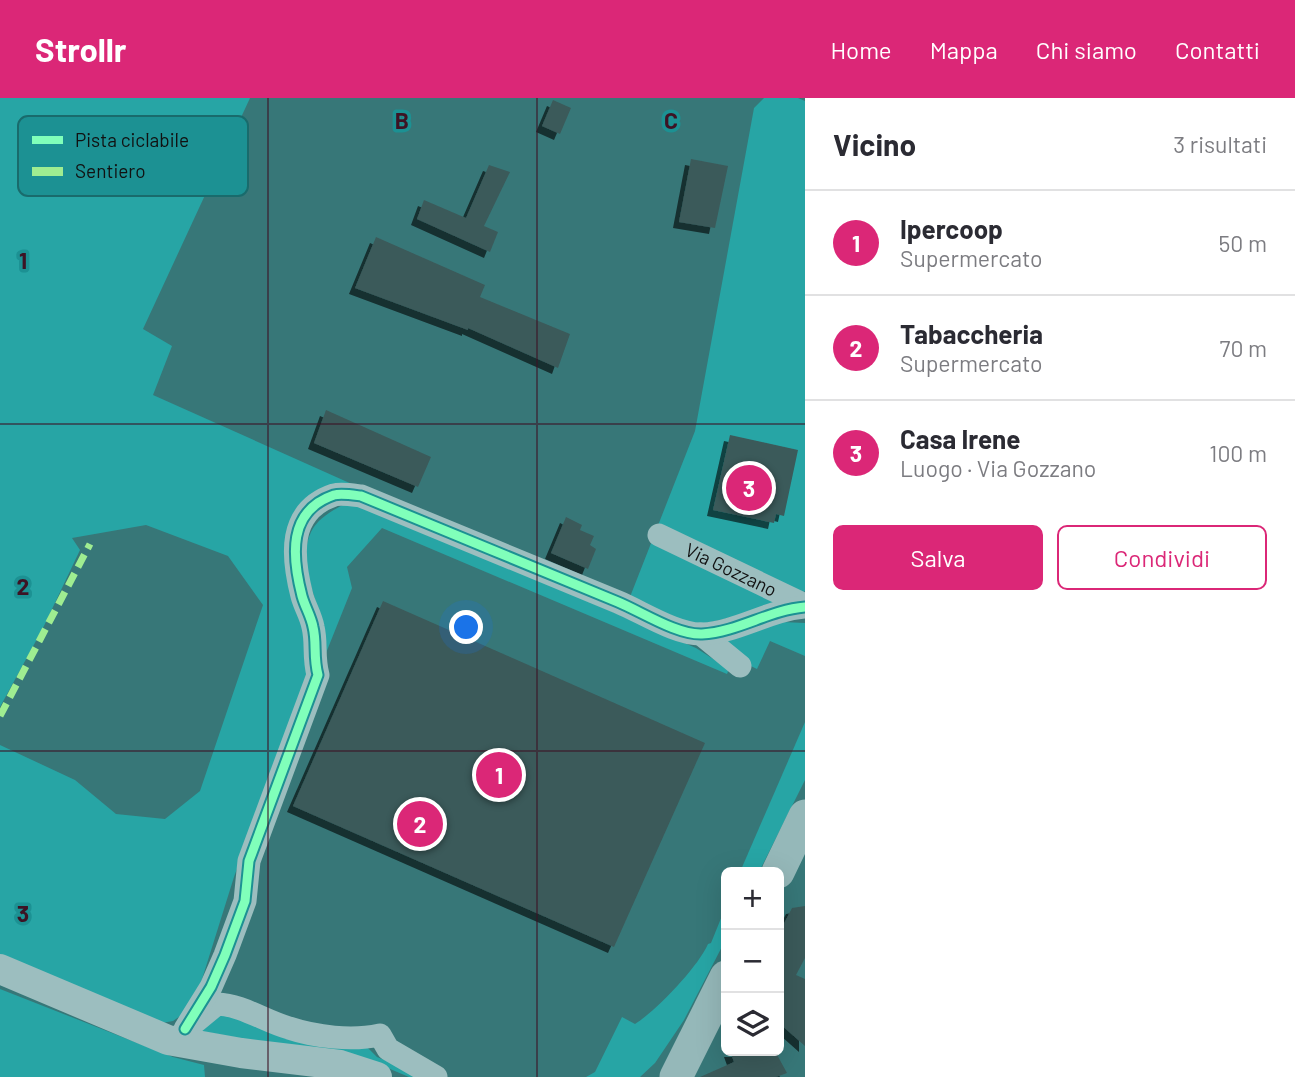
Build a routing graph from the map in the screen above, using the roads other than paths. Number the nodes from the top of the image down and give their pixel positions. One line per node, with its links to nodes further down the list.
1 (659, 535): 2 (street, Via Gozzano)
2 (805, 606): 3 (street, Via Gozzano)
3 (701, 634): 4 (street); 9 (street)
4 (740, 666)
5 (805, 816): 6 (main road)
6 (780, 867)
7 (0, 969): 9 (street)
8 (721, 987): 10 (main road)
9 (177, 1035): 11 (street); 12 (street)
10 (695, 1036): 13 (main road); 14 (main road)
11 (377, 1077)
12 (436, 1077)
13 (658, 1077)
14 (676, 1077)

